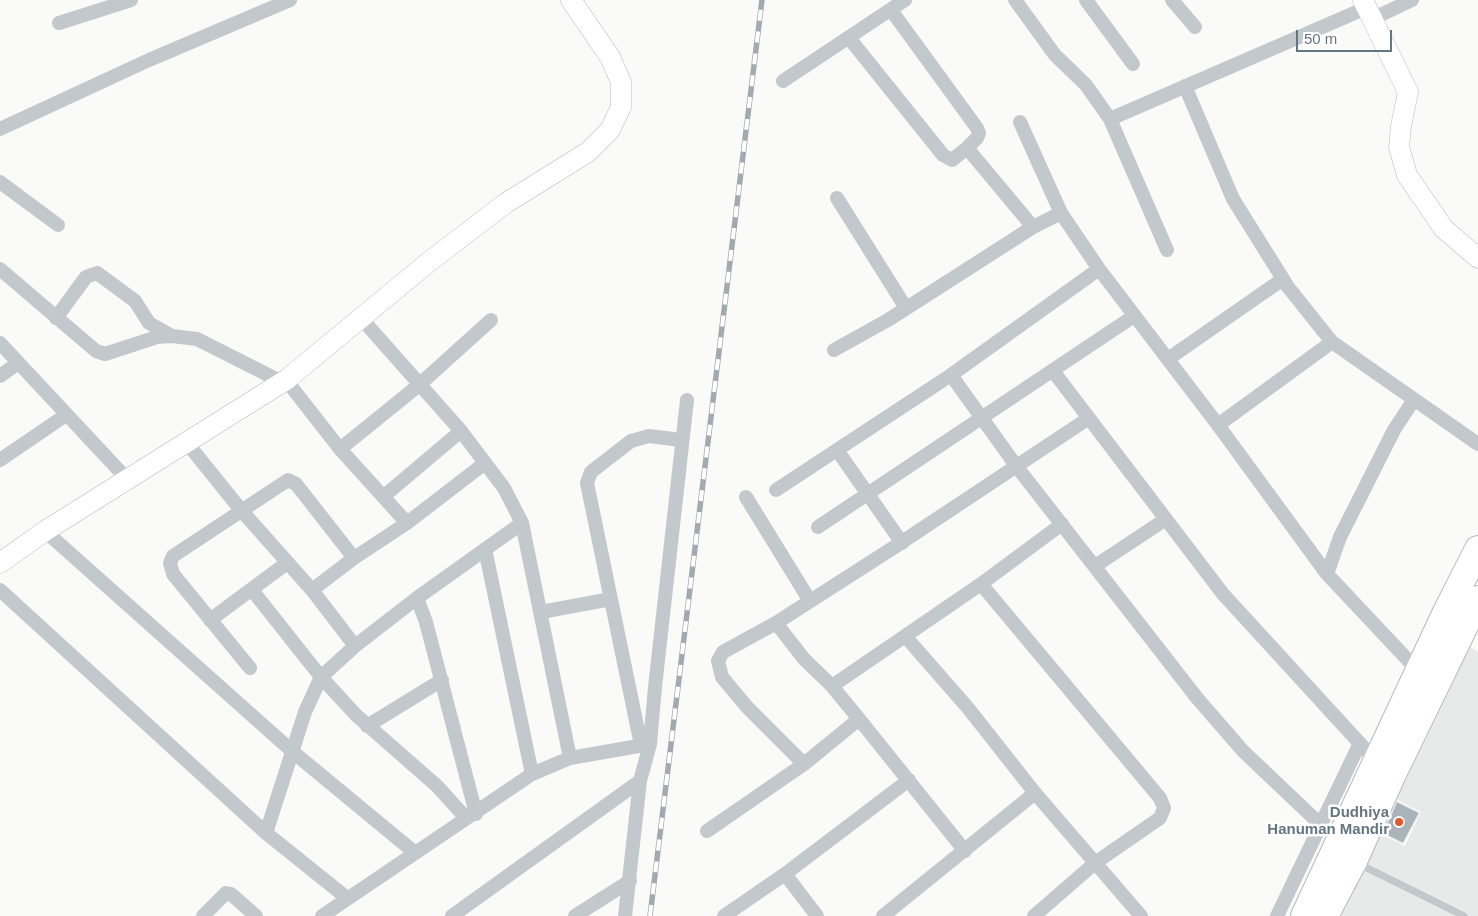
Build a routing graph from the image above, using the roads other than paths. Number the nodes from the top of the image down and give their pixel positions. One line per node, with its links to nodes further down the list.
1 (131, 0): 11 (street)
2 (290, 0): 19 (street)
3 (571, 0): 34 (main road)
4 (905, 0): 10 (street)
5 (1015, 0): 17 (street)
6 (1086, 0): 14 (street)
7 (1172, 0): 12 (street)
8 (1412, 0): 9 (street)
9 (1367, 9): 16 (street); 27 (main road)
10 (891, 10): 13 (street); 20 (street)
11 (59, 23)
12 (1195, 26)
13 (849, 38): 15 (street); 20 (street)
14 (1133, 64)
15 (783, 81)
16 (1185, 86): 17 (street); 30 (street)
17 (1110, 119): 26 (street)
18 (1020, 122): 23 (street)
19 (0, 129)
20 (967, 148): 25 (street)
21 (0, 182): 24 (street)
22 (837, 198): 31 (street)
23 (1061, 213): 25 (street); 29 (street)
24 (58, 225)
25 (1033, 228): 31 (street)
26 (1167, 250)
27 (1478, 258)
28 (0, 269): 33 (street)
29 (1099, 269): 32 (street); 43 (street)
30 (1283, 279): 37 (street); 40 (street)
31 (906, 308): 39 (street)
32 (1134, 316): 40 (street); 42 (street)
33 (56, 318): 36 (street); 36 (street)
34 (361, 318): 45 (main road); 46 (street)
35 (491, 320): 46 (street)
36 (172, 336): 45 (street)
37 (1332, 342): 48 (street); 52 (street)
38 (0, 343): 41 (street)
39 (834, 350)
40 (1168, 359): 52 (street)
41 (18, 363): 44 (street); 49 (street)
42 (1053, 372): 50 (street); 51 (street)
43 (951, 375): 50 (street); 58 (street)
44 (0, 376)
45 (284, 381): 55 (main road); 57 (street)
46 (420, 385): 53 (street); 57 (street)
47 (687, 400): 54 (street)
48 (1413, 401): 56 (street); 81 (street)
49 (66, 415): 59 (street); 62 (street)
50 (980, 416): 61 (street); 64 (street)
51 (1089, 418): 61 (street); 68 (street)
52 (1218, 425): 81 (street)
53 (461, 431): 60 (street); 65 (street)
54 (681, 440): 88 (street); 102 (street)
55 (187, 443): 62 (main road); 67 (street)
56 (1478, 444)
57 (340, 449): 65 (street)
58 (837, 450): 63 (street); 64 (street)
59 (0, 460)
60 (485, 463): 69 (street); 70 (street)
61 (1017, 467): 71 (street); 74 (street)
62 (128, 480): 73 (main road)
63 (776, 490)
64 (868, 495): 72 (street); 74 (street)
65 (384, 496): 70 (street)
66 (746, 497): 89 (street)
67 (241, 510): 77 (street); 79 (street); 91 (street)
68 (1166, 519): 80 (street); 104 (street)
69 (522, 522): 75 (street); 90 (street)
70 (407, 523): 77 (street)
71 (1062, 524): 80 (street); 82 (street)
72 (818, 527)
73 (45, 531): 78 (main road); 103 (street)
74 (902, 543): 89 (street)
75 (485, 549): 86 (street); 107 (street)
76 (1478, 549): 98 (highway)
77 (354, 558): 85 (street)
78 (0, 563)
79 (288, 563): 84 (street); 85 (street)
80 (1095, 566): 112 (street)
81 (1327, 574): 98 (street)
82 (981, 584): 93 (street); 118 (street)
83 (0, 590): 114 (street)
84 (252, 590): 91 (street); 96 (street)
85 (312, 590): 94 (street)
86 (417, 598): 94 (street); 97 (street)
87 (1478, 598): 98 (highway)
88 (611, 599): 90 (street); 102 (street)
89 (810, 601): 92 (street)
90 (541, 612): 105 (street)
91 (210, 620): 95 (street)
92 (776, 623): 99 (street); 106 (street)
93 (905, 636): 99 (street); 110 (street)
94 (355, 646): 96 (street)
95 (250, 668)
96 (321, 677): 101 (street); 103 (street)
97 (442, 680): 101 (street); 111 (street)
98 (1427, 680): 104 (highway); 117 (highway)
99 (832, 686): 100 (street)
100 (859, 719): 106 (street); 108 (street)
101 (367, 726): 111 (street)
102 (646, 745): 105 (street); 109 (street)
103 (293, 752): 114 (street); 116 (street)
104 (1368, 752): 112 (street); 134 (highway)
105 (570, 758): 107 (street)
106 (804, 764): 113 (street)
107 (532, 774): 111 (street)
108 (909, 780): 115 (street); 119 (street)
109 (640, 782): 120 (street); 125 (street)
110 (1035, 793): 115 (street); 118 (street)
111 (471, 816): 116 (street)
112 (1321, 825): 133 (street)
113 (707, 831)
114 (266, 832): 121 (street)
115 (964, 851): 130 (street)
116 (414, 852): 121 (street)
117 (1354, 862): 135 (highway); 136 (lane)
118 (1095, 863): 131 (street); 132 (street)
119 (784, 874): 128 (street); 129 (street)
120 (630, 881): 126 (street); 127 (street)
121 (347, 898): 124 (street)
122 (203, 916): 123 (street)
123 (256, 916)
124 (322, 916)
125 (452, 916)
126 (575, 916)
127 (625, 916)
128 (724, 916)
129 (817, 916)
130 (883, 916)
131 (1034, 916)
132 (1140, 916)
133 (1277, 916)
134 (1304, 916)
135 (1325, 916)
136 (1464, 916)

